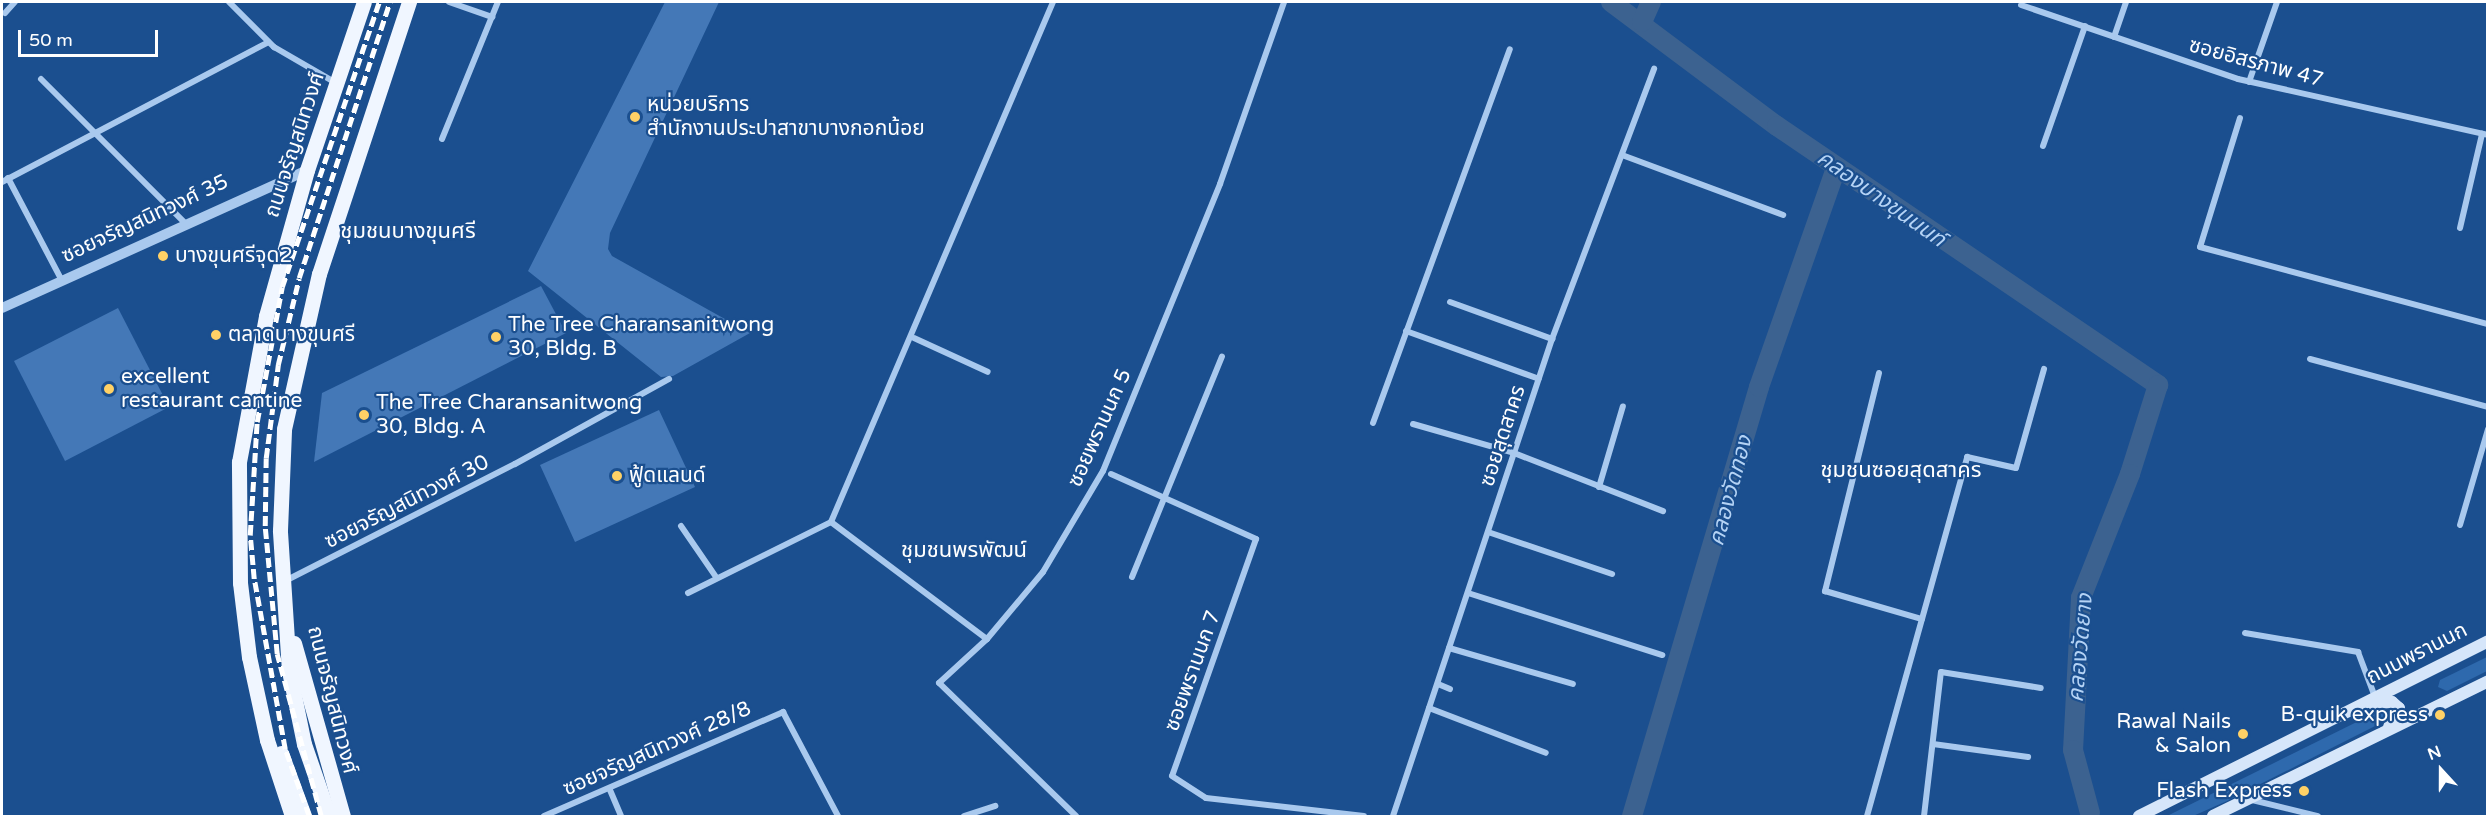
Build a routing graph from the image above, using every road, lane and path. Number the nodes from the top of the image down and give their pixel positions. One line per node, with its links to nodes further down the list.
1 (15, 2): 12 (street)
2 (229, 2): 16 (street)
3 (364, 2): 21 (main road, ถนนจรัญสนิทวงศ์)
4 (409, 2): 65 (main road, ถนนจรัญสนิทวงศ์)
5 (449, 2): 13 (street)
6 (498, 2): 13 (street)
7 (1053, 2): 39 (street)
8 (1284, 2): 71 (street, ซอยพรานนก 5)
9 (2126, 2): 15 (street)
10 (2277, 2): 20 (street)
11 (2021, 5): 14 (street, ซอยอิสรภาพ 47)
12 (5, 13)
13 (492, 17): 25 (street)
14 (2085, 26): 15 (street, ซอยอิสรภาพ 47); 26 (street)
15 (2114, 37): 20 (street, ซอยอิสรภาพ 47)
16 (269, 42): 21 (street); 23 (street)
17 (1510, 49): 38 (street)
18 (1654, 69): 27 (street, ซอยสุดสาคร)
19 (41, 79): 23 (street)
20 (2249, 82): 24 (street, ซอยอิสรภาพ 47)
21 (336, 83): 28 (main road, ถนนจรัญสนิทวงศ์)
22 (2240, 118): 37 (street)
23 (92, 131): 29 (street); 32 (street)
24 (2485, 134): 33 (street)
25 (442, 140)
26 (2043, 146)
27 (1622, 155): 31 (street); 40 (street, ซอยสุดสาคร)
28 (307, 170): 32 (street, ซอยจรัญสนิทวงศ์ 35); 69 (main road, ถนนจรัญสนิทวงศ์)
29 (8, 178): 30 (street); 34 (street)
30 (2, 182)
31 (1783, 214)
32 (184, 222): 34 (street, ซอยจรัญสนิทวงศ์ 35)
33 (2460, 228)
34 (61, 279): 36 (street, ซอยจรัญสนิทวงศ์ 35)
35 (1450, 302): 40 (street)
36 (2, 308)
37 (2487, 324)
38 (1406, 331): 47 (street); 50 (street)
39 (914, 338): 44 (street); 58 (street)
40 (1552, 339): 47 (street, ซอยสุดสาคร)
41 (1222, 357): 56 (street)
42 (2310, 359): 49 (street)
43 (2044, 369): 68 (street)
44 (988, 372)
45 (1879, 373): 68 (street)
46 (669, 379): 65 (street, ซอยจรัญสนิทวงศ์ 30)
47 (1539, 379): 53 (street, ซอยสุดสาคร)
48 (1623, 406): 55 (street)
49 (2487, 407)
50 (1372, 423)
51 (1413, 424): 53 (street)
52 (2487, 429): 59 (street)
53 (1514, 453): 55 (street); 61 (street, ซอยสุดสาคร)
54 (1111, 474): 56 (street, ซอยพรานนก 7)
55 (1599, 487): 57 (street)
56 (1166, 498): 64 (street); 99 (street, ซอยพรานนก 7)
57 (1663, 511)
58 (831, 522): 63 (street); 71 (street)
59 (2460, 525)
60 (681, 526): 63 (street)
61 (1488, 532): 62 (street); 67 (street, ซอยสุดสาคร)
62 (1612, 574)
63 (716, 577): 66 (street)
64 (1132, 577)
65 (284, 587): 92 (main road, ถนนจรัญสนิทวงศ์); 93 (main road, ถนนจรัญสนิทวงศ์)
66 (688, 593)
67 (1468, 593): 73 (street, ซอยสุดสาคร); 74 (street)
68 (1922, 619): 101 (street)
69 (245, 622): 90 (main road, ถนนจรัญสนิทวงศ์); 91 (main road, ถนนจรัญสนิทวงศ์)
70 (2245, 633): 80 (street)
71 (987, 639): 98 (street, ซอยพรานนก 5)
72 (2487, 641): 80 (main road, ถนนพรานนก)
73 (1449, 648): 76 (street, ซอยสุดสาคร); 77 (street)
74 (1662, 655)
75 (2487, 681): 83 (main road)
76 (1438, 684): 79 (street); 82 (street, ซอยสุดสาคร)
77 (1573, 684)
78 (2041, 688): 84 (street)
79 (1450, 689)
80 (2375, 698): 81 (main road, ถนนพรานนก)
81 (2356, 707): 83 (main road); 103 (main road, ถนนพรานนก)
82 (1429, 708): 85 (street); 100 (street, ซอยสุดสาคร)
83 (2386, 731): 88 (main road)
84 (1933, 744): 86 (street); 102 (street)
85 (1546, 753)
86 (2028, 757)
87 (610, 790): 94 (street, ซอยจรัญสนิทวงศ์ 28/8); 95 (street); 96 (street, ซอยจรัญสนิทวงศ์ 28/8)
88 (2248, 799): 104 (main road); 105 (street)
89 (995, 806): 97 (street)
90 (292, 816)
91 (304, 816)
92 (329, 816)
93 (343, 816)
94 (544, 816)
95 (621, 816)
96 (838, 816)
97 (964, 816)
98 (1076, 816)
99 (1364, 816)
100 (1393, 816)
101 (1867, 816)
102 (1924, 816)
103 (2139, 816)
104 (2213, 816)
105 (2318, 816)

